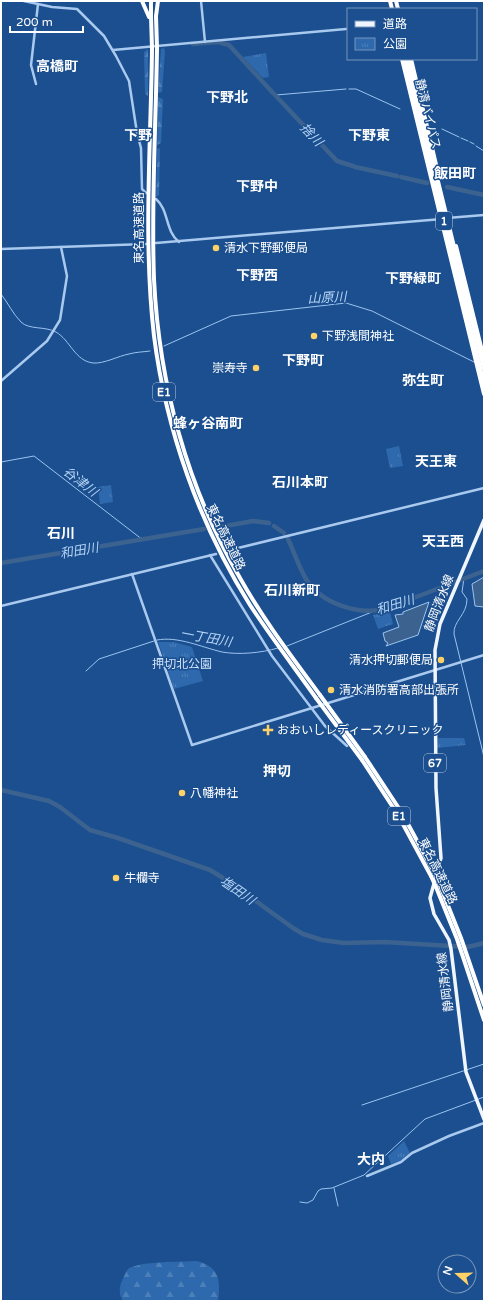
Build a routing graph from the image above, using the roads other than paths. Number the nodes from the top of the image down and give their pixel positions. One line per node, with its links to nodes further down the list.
1 (24, 1): 6 (street)
2 (142, 1): 7 (highway)
3 (151, 1): 7 (highway, 東名高速道路 / E1)
4 (157, 1): 7 (highway)
5 (201, 1): 9 (street)
6 (38, 4): 11 (street); 16 (street)
7 (152, 17): 10 (highway, 東名高速道路 / E1, bridge)
8 (346, 29): 9 (street)
9 (205, 42): 11 (street)
10 (153, 48): 41 (highway, 東名高速道路 / E1); 41 (highway, 東名高速道路 / E1)
11 (113, 50): 17 (street)
12 (403, 60): 21 (highway)
13 (403, 60): 30 (highway, 静清バイパス / 1, bridge)
14 (408, 60): 28 (highway, 静清バイパス / 1, bridge)
15 (411, 60): 20 (highway, bridge)
16 (36, 84)
17 (146, 193)
18 (156, 199): 22 (street)
19 (484, 215): 20 (street)
20 (449, 218): 21 (street); 27 (highway)
21 (441, 219): 22 (street); 31 (highway, bridge)
22 (180, 242): 23 (street)
23 (156, 243)
24 (146, 244): 25 (street)
25 (61, 247): 26 (street); 29 (street)
26 (1, 249)
27 (484, 359)
28 (484, 369)
29 (1, 381)
30 (484, 384)
31 (484, 394)
32 (484, 488): 34 (street)
33 (484, 520): 40 (main road, 静岡清水線 / 67)
34 (230, 550)
35 (216, 554): 36 (street)
36 (210, 555): 37 (street); 42 (street)
37 (132, 574): 38 (street); 42 (street)
38 (1, 606)
39 (484, 655): 40 (street)
40 (435, 670): 42 (street); 47 (main road, 静岡清水線 / 67)
41 (318, 696): 44 (highway, 東名高速道路 / E1, bridge)
42 (311, 707): 43 (street)
43 (347, 746)
44 (465, 954): 45 (highway, 東名高速道路 / E1); 46 (highway, 東名高速道路 / E1)
45 (484, 1005)
46 (484, 1020)
47 (484, 1119)
48 (484, 1123): 49 (street)
49 (366, 1176)

